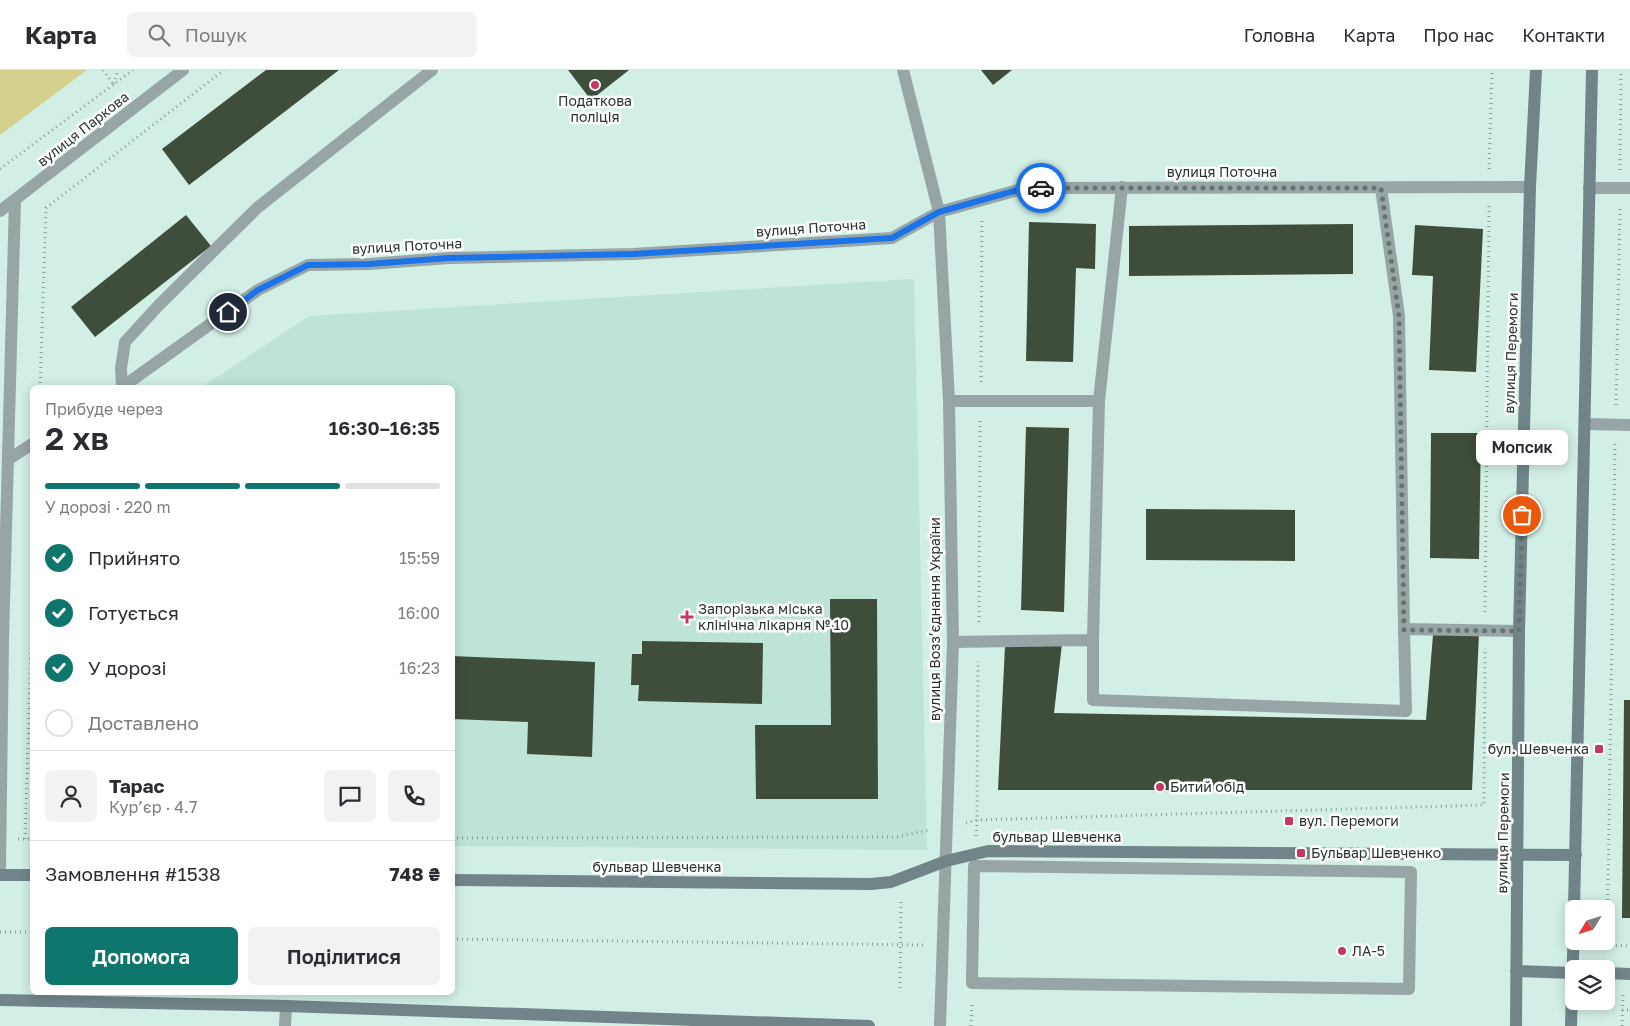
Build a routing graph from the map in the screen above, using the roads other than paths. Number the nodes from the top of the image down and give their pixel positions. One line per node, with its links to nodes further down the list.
1 (183, 70): 11 (street, вулиця Паркова)
2 (432, 70): 14 (street)
3 (903, 70): 13 (street, вулиця Воззʼєднання України)
4 (1536, 70): 6 (street, вулиця Перемоги)
5 (1592, 70): 9 (street)
6 (1530, 186): 8 (street, вулиця Поточна); 24 (street, вулиця Перемоги)
7 (1122, 187): 8 (street, вулиця Поточна); 13 (street, вулиця Поточна); 17 (street)
8 (1381, 188): 23 (street)
9 (1589, 188): 10 (street); 18 (street)
10 (1625, 188)
11 (15, 200): 12 (street, вулиця Паркова); 21 (street)
12 (0, 211)
13 (939, 212): 15 (street, вулиця Поточна); 16 (street, вулиця Воззʼєднання України)
14 (121, 385)
15 (124, 385)
16 (949, 401): 17 (street); 27 (street, вулиця Воззʼєднання України)
17 (1099, 401): 26 (street)
18 (1586, 424): 19 (street); 29 (street)
19 (1630, 425)
20 (30, 445): 21 (street)
21 (8, 460): 22 (street)
22 (3, 509): 25 (street)
23 (1404, 630): 24 (street); 26 (street)
24 (1519, 631): 28 (street, вулиця Перемоги)
25 (1, 639): 31 (street)
26 (1093, 640): 27 (street)
27 (953, 642): 30 (street, вулиця Воззʼєднання України)
28 (1518, 854): 29 (street, бульвар Шевченка); 30 (street, бульвар Шевченка); 37 (street, вулиця Перемоги)
29 (1576, 855): 36 (street)
30 (946, 861): 35 (street, бульвар Шевченка); 44 (street, вулиця Воззʼєднання України)
31 (0, 866)
32 (974, 866): 32 (street)
33 (0, 875): 34 (street)
34 (30, 875)
35 (455, 880)
36 (1574, 900)
37 (1516, 972): 38 (street); 45 (street, вулиця Перемоги)
38 (1565, 973)
39 (0, 1000): 40 (street)
40 (286, 1006): 42 (street); 43 (street)
41 (1572, 1010): 46 (street)
42 (285, 1026)
43 (868, 1026)
44 (940, 1026)
45 (1516, 1026)
46 (1571, 1026)

